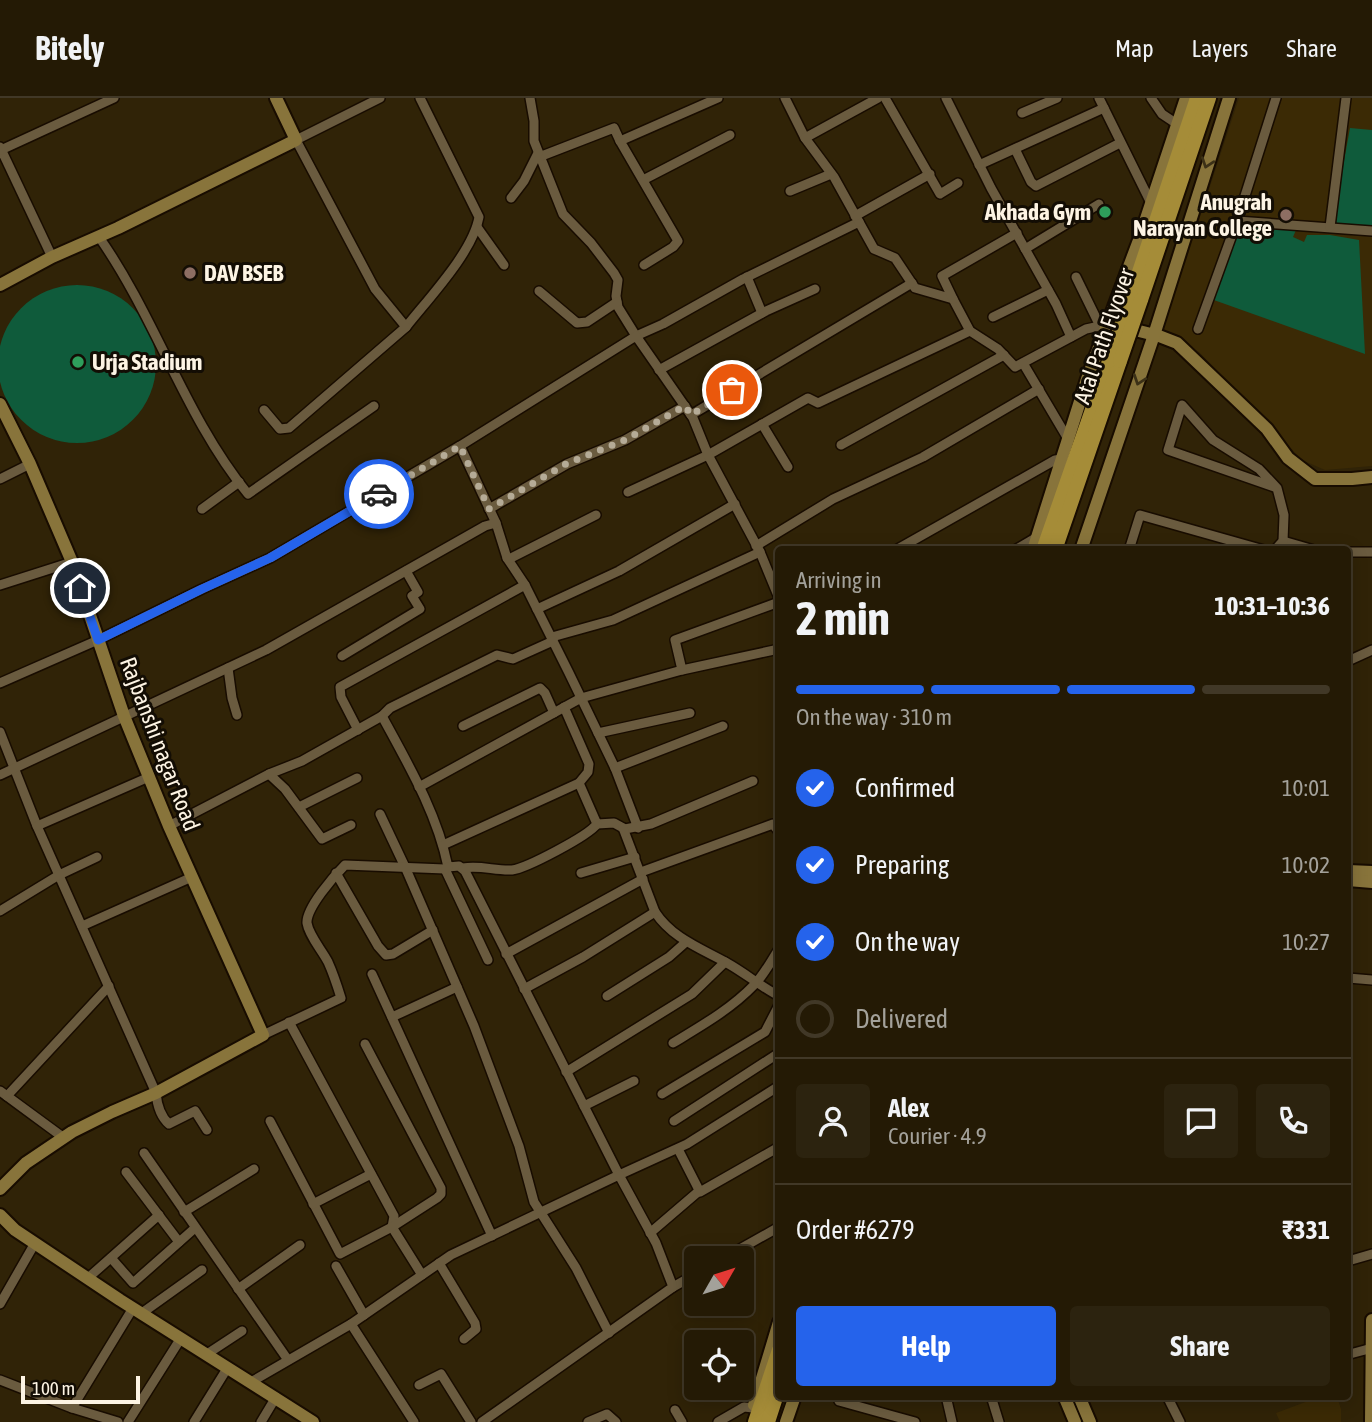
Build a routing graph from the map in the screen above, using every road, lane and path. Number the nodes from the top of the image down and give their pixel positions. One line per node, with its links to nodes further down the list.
1 (114, 98): 28 (street)
2 (275, 98): 25 (street)
3 (380, 98): 25 (street)
4 (420, 98): 42 (street)
5 (530, 98): 30 (street)
6 (718, 98): 26 (street)
7 (785, 98): 24 (street)
8 (878, 98): 24 (street)
9 (885, 98): 33 (street)
10 (946, 98): 31 (street)
11 (1057, 98): 21 (street)
12 (1099, 98): 20 (street)
13 (1151, 98): 22 (street)
14 (1186, 98): 22 (street)
15 (1197, 98): 58 (main road, Atal Path Flyover)
16 (1209, 98): 58 (main road, Atal Path Flyover)
17 (1229, 98): 67 (street, one-way to 67)
18 (1276, 98): 41 (street)
19 (1346, 98): 43 (street)
20 (1104, 108): 27 (street); 29 (street)
21 (1022, 113)
22 (1177, 124): 38 (street)
23 (730, 135): 34 (street)
24 (805, 138): 32 (street)
25 (296, 140): 46 (street); 64 (street)
26 (621, 141): 30 (street); 34 (street)
27 (1120, 143): 29 (street); 38 (street)
28 (1, 148): 48 (street)
29 (1015, 149): 31 (street)
30 (539, 155): 37 (street); 60 (street)
31 (979, 165): 45 (street)
32 (831, 174): 36 (street); 40 (street)
33 (930, 174): 35 (street); 40 (street)
34 (643, 180): 50 (street)
35 (958, 183)
36 (790, 191)
37 (510, 198)
38 (1151, 203): 63 (street)
39 (1099, 204): 47 (street)
40 (857, 219): 51 (street); 53 (street)
41 (1237, 221): 43 (street); 65 (street)
42 (477, 227): 49 (street); 64 (street)
43 (1331, 227): 44 (street)
44 (1372, 231)
45 (1017, 233): 47 (street); 59 (street)
46 (99, 237): 48 (street); 90 (street)
47 (1025, 249): 56 (street)
48 (52, 257): 54 (street)
49 (505, 265)
50 (644, 265)
51 (747, 277): 61 (street); 68 (street)
52 (1076, 277): 63 (street)
53 (912, 283): 59 (street); 79 (street)
54 (0, 285)
55 (815, 289): 61 (street)
56 (1048, 290): 62 (street); 69 (street)
57 (538, 291): 60 (street)
58 (1136, 298): 71 (main road, Atal Path Flyover, bridge)
59 (953, 299): 66 (street)
60 (617, 302): 68 (street)
61 (762, 313): 73 (street)
62 (993, 317)
63 (1105, 325): 67 (street); 69 (street); 81 (street)
64 (405, 327): 78 (street)
65 (1198, 329)
66 (970, 331): 70 (street); 80 (street)
67 (1154, 335): 88 (street); 102 (street, one-way to 102)
68 (636, 336): 73 (street); 83 (street)
69 (1071, 337): 72 (street)
70 (1004, 355): 72 (street); 82 (street)
71 (1114, 361): 99 (main road, Atal Path Flyover); 101 (main road, Atal Path Flyover)
72 (1023, 363): 74 (street)
73 (659, 370): 76 (street)
74 (1039, 389): 81 (street); 107 (street)
75 (0, 404): 86 (street, Rajbanshi nagar Road)
76 (685, 406): 79 (street); 95 (street)
77 (374, 407): 90 (street)
78 (264, 410)
79 (691, 415): 84 (street)
80 (762, 424): 84 (street); 87 (street)
81 (1068, 439): 85 (street)
82 (841, 445)
83 (460, 446): 95 (street); 118 (street)
84 (708, 455): 92 (street); 93 (street)
85 (1062, 459): 99 (street); 100 (street)
86 (30, 464): 89 (street); 111 (street, Rajbanshi nagar Road)
87 (788, 467)
88 (1372, 477)
89 (0, 479)
90 (239, 482): 94 (street)
91 (1277, 488): 91 (street); 98 (street)
92 (628, 492)
93 (735, 503): 107 (street); 117 (street)
94 (202, 509)
95 (489, 509): 97 (street)
96 (596, 515): 110 (street)
97 (491, 524): 110 (street); 112 (street)
98 (1283, 541): 105 (street); 106 (street)
99 (1038, 545)
100 (904, 546)
101 (1056, 546)
102 (1083, 546)
103 (1130, 546): 104 (street)
104 (1250, 546)
105 (1279, 546)
106 (1300, 546)
107 (758, 549): 115 (street); 119 (street)
108 (1351, 552): 109 (street)
109 (1372, 552)
110 (507, 558): 114 (street)
111 (72, 562): 113 (street); 118 (street, Rajbanshi nagar Road)
112 (405, 572): 122 (street); 124 (street)
113 (0, 585)
114 (522, 587): 117 (street); 135 (street)
115 (775, 590)
116 (775, 602): 125 (street)
117 (537, 609): 119 (street)
118 (98, 640): 126 (street); 131 (street, Rajbanshi nagar Road)
119 (549, 641): 127 (street); 132 (street)
120 (775, 650): 125 (street)
121 (1372, 650): 123 (street)
122 (342, 656)
123 (1351, 660)
124 (228, 668): 130 (street); 131 (street)
125 (682, 670): 127 (street)
126 (0, 683)
127 (573, 703): 128 (street); 137 (street); 145 (street)
128 (554, 713): 133 (street); 146 (street)
129 (690, 713): 137 (street)
130 (237, 715)
131 (124, 716): 138 (street); 142 (street, Rajbanshi nagar Road)
132 (382, 716): 135 (street); 146 (street)
133 (463, 726)
134 (723, 726): 139 (street)
135 (358, 730): 140 (street)
136 (0, 732): 138 (street)
137 (598, 733): 139 (street)
138 (15, 767): 141 (street); 151 (street)
139 (615, 768): 154 (street)
140 (269, 774): 147 (street); 152 (street)
141 (0, 775)
142 (149, 777): 151 (street); 152 (street, Rajbanshi nagar Road)
143 (357, 778): 147 (street)
144 (753, 781): 154 (street)
145 (579, 783): 149 (street); 155 (street)
146 (419, 787): 155 (street)
147 (299, 807): 150 (street)
148 (380, 814): 160 (street)
149 (597, 824): 154 (street); 159 (street)
150 (351, 825)
151 (37, 826): 166 (street)
152 (169, 827): 167 (street, Rajbanshi nagar Road)
153 (775, 827): 164 (street)
154 (629, 829): 157 (street)
155 (443, 845): 158 (street)
156 (97, 857): 166 (street)
157 (635, 857): 163 (street); 164 (street)
158 (446, 868): 159 (street); 160 (street); 177 (street)
159 (463, 868): 175 (street)
160 (406, 869): 162 (street); 173 (street)
161 (1351, 871): 165 (street)
162 (336, 873): 173 (street); 190 (street)
163 (581, 873)
164 (645, 873): 171 (street); 175 (street)
165 (1372, 873)
166 (59, 875): 170 (street); 172 (street)
167 (192, 877): 172 (street); 191 (street, Rajbanshi nagar Road)
168 (1351, 880): 169 (street)
169 (1372, 882)
170 (0, 911)
171 (655, 912): 174 (street); 185 (street)
172 (82, 926): 183 (street)
173 (433, 930): 184 (street)
174 (686, 942): 178 (street); 187 (street)
175 (506, 954): 185 (street)
176 (775, 955): 182 (street)
177 (488, 960)
178 (725, 962): 182 (street); 195 (street)
179 (372, 975): 189 (street)
180 (1351, 978): 181 (street)
181 (1372, 980)
182 (756, 984): 186 (street); 192 (street)
183 (109, 986): 198 (street); 199 (street)
184 (457, 987): 189 (street); 217 (street)
185 (524, 989): 195 (street)
186 (775, 994)
187 (607, 996)
188 (775, 1012): 200 (street)
189 (392, 1017): 224 (street)
190 (289, 1022): 191 (street); 211 (street)
191 (263, 1035): 198 (street)
192 (673, 1043)
193 (365, 1044): 220 (street)
194 (775, 1056): 203 (street)
195 (566, 1072): 201 (street)
196 (634, 1081): 201 (street)
197 (775, 1088): 206 (street)
198 (156, 1093): 204 (street); 205 (street)
199 (4, 1094): 205 (street)
200 (662, 1094)
201 (584, 1106): 212 (street)
202 (270, 1121): 215 (street)
203 (674, 1121)
204 (207, 1130)
205 (64, 1138): 213 (street)
206 (678, 1149): 212 (street); 214 (street)
207 (775, 1149): 214 (street)
208 (144, 1153): 216 (street)
209 (254, 1169): 216 (street)
210 (126, 1171): 219 (street)
211 (371, 1174): 215 (street); 220 (street)
212 (619, 1175): 217 (street); 223 (street)
213 (0, 1189)
214 (699, 1191): 223 (street)
215 (313, 1204): 220 (street)
216 (184, 1212): 221 (street)
217 (541, 1212): 224 (street); 246 (street)
218 (0, 1215): 226 (street)
219 (159, 1215): 225 (street); 230 (street)
220 (392, 1227): 235 (street)
221 (195, 1228): 225 (street); 239 (street)
222 (775, 1229): 228 (street)
223 (650, 1233): 238 (street)
224 (492, 1236): 232 (street)
225 (179, 1242): 230 (street)
226 (35, 1243): 236 (street); 240 (street)
227 (300, 1245): 239 (street)
228 (745, 1246)
229 (1372, 1254): 231 (street)
230 (111, 1258): 236 (street)
231 (1351, 1260)
232 (439, 1263): 235 (street); 249 (street)
233 (335, 1266): 242 (street)
234 (202, 1270): 241 (street)
235 (422, 1275): 242 (street)
236 (88, 1278): 241 (street)
237 (684, 1281): 238 (street)
238 (673, 1287): 246 (street)
239 (238, 1289): 253 (street)
240 (0, 1304)
241 (137, 1310): 248 (street); 268 (street)
242 (364, 1314): 244 (street)
243 (1372, 1320): 250 (street)
244 (351, 1324): 253 (street); 276 (street)
245 (242, 1331): 251 (street)
246 (609, 1333): 278 (street)
247 (775, 1337): 270 (street)
248 (181, 1338): 251 (street); 272 (street)
249 (464, 1339)
250 (1372, 1348): 252 (street); 292 (street)
251 (207, 1354): 255 (street)
252 (1351, 1354)
253 (288, 1360): 257 (street)
254 (775, 1360): 270 (main road)
255 (228, 1367): 257 (street); 273 (street)
256 (0, 1380): 268 (street)
257 (251, 1382): 259 (street)
258 (419, 1385): 277 (street)
259 (276, 1397): 274 (street); 275 (street)
260 (775, 1400): 284 (main road)
261 (794, 1400): 285 (street)
262 (839, 1400): 286 (street)
263 (947, 1400): 287 (street)
264 (992, 1400): 288 (street)
265 (1066, 1400): 289 (street)
266 (1081, 1400): 290 (street)
267 (1169, 1400): 291 (street)
268 (72, 1408): 271 (street)
269 (675, 1410): 281 (street)
270 (754, 1415): 282 (street); 283 (street)
271 (118, 1422)
272 (128, 1422)
273 (194, 1422)
274 (261, 1422)
275 (313, 1422)
276 (414, 1422)
277 (471, 1422)
278 (482, 1422)
279 (588, 1422): 280 (street)
280 (616, 1422)
281 (682, 1422)
282 (718, 1422)
283 (748, 1422)
284 (768, 1422)
285 (786, 1422)
286 (915, 1422)
287 (952, 1422)
288 (999, 1422)
289 (1075, 1422)
290 (1090, 1422)
291 (1180, 1422)
292 (1371, 1422)

